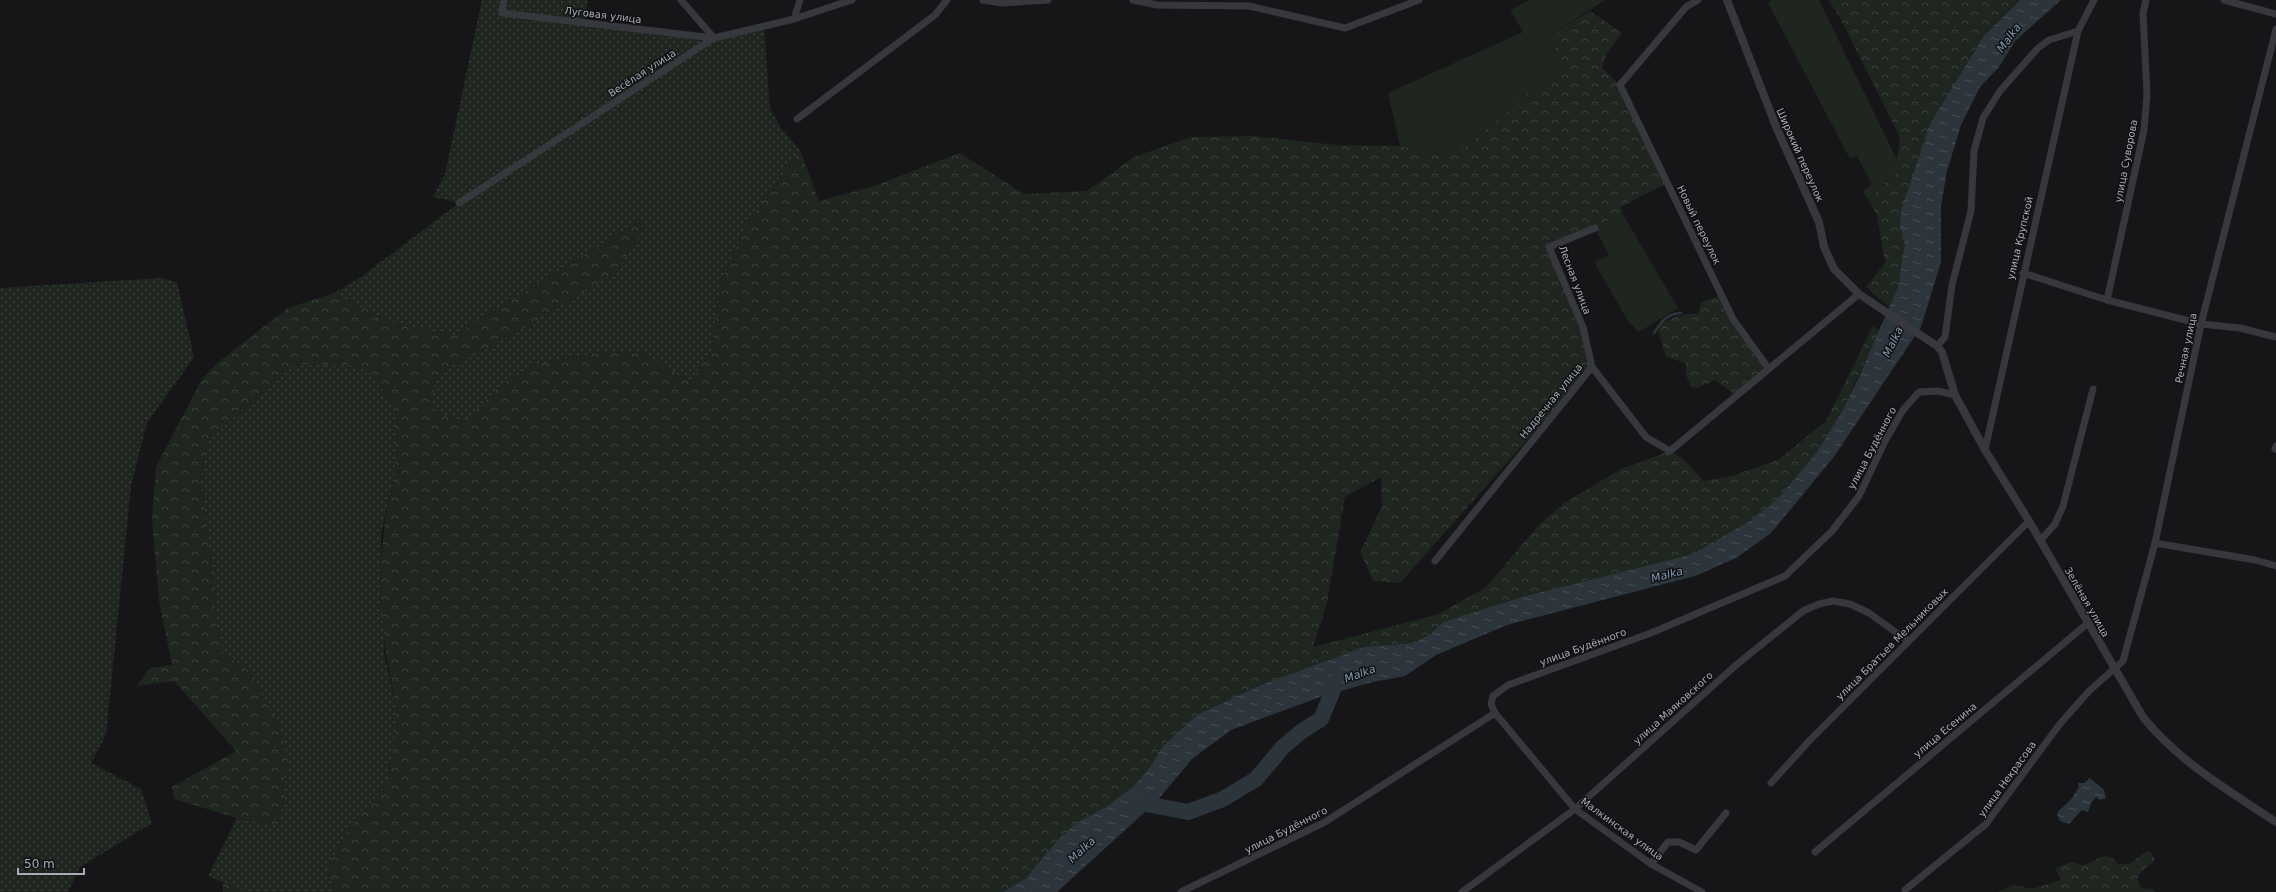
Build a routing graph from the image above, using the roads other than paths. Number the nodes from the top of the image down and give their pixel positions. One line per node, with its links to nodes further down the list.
1 (504, 0): 19 (street, Луговая улица)
2 (681, 0): 19 (street)
3 (800, 0): 16 (street)
4 (852, 0): 16 (street, Весёлая улица)
5 (947, 0): 20 (street)
6 (983, 0): 7 (street)
7 (1048, 0)
8 (1133, 0): 9 (street)
9 (1419, 0)
10 (1698, 0): 30 (street, Новый переулок)
11 (1727, 0): 24 (street, Широкий переулок)
12 (2094, 0): 18 (street, улица Крупской)
13 (2146, 0): 25 (street, улица Суворова)
14 (2224, 0): 15 (street)
15 (2276, 14)
16 (794, 19): 19 (street, Весёлая улица)
17 (2276, 29): 26 (street, Речная улица)
18 (2078, 31): 23 (street, улица Крупской); 28 (street)
19 (714, 38): 21 (street, Весёлая улица)
20 (797, 118)
21 (459, 203)
22 (1595, 228): 29 (street, Лесная улица)
23 (2023, 273): 25 (street); 33 (street, улица Крупской)
24 (1859, 294): 28 (street, Широкий переулок); 30 (street, Надречная улица)
25 (2107, 300): 26 (street)
26 (2201, 324): 27 (street); 36 (street, Речная улица)
27 (2276, 337)
28 (1937, 346): 32 (street, Зелёная улица)
29 (1592, 367): 30 (street, Надречная улица); 37 (street, Надречная улица)
30 (1769, 369)
31 (2093, 389): 35 (street)
32 (1955, 395): 33 (street, Зелёная улица); 42 (street, улица Будённого)
33 (1985, 450): 34 (street, Зелёная улица)
34 (2029, 521): 35 (street, Зелёная улица); 40 (street, улица Братьев Мельниковых)
35 (2040, 541): 39 (street, Зелёная улица)
36 (2155, 543): 38 (street); 41 (street, Речная улица)
37 (1434, 561)
38 (2276, 566)
39 (2088, 623): 41 (street, Зелёная улица); 47 (street, улица Есенина)
40 (1908, 641): 43 (street, улица Братьев Мельниковых); 44 (street, улица Маяковского)
41 (2114, 669): 46 (street, Зелёная улица); 49 (street, улица Некрасова)
42 (1495, 713): 44 (street, Малкинская улица); 50 (street, улица Будённого)
43 (1771, 783)
44 (1575, 810): 48 (street, Малкинская улица); 51 (street, улица Маяковского)
45 (1726, 813): 48 (street)
46 (2276, 822)
47 (1815, 852)
48 (1651, 864): 52 (street, Малкинская улица)
49 (1905, 890)
50 (1181, 892)
51 (1462, 892)
52 (1702, 892)

